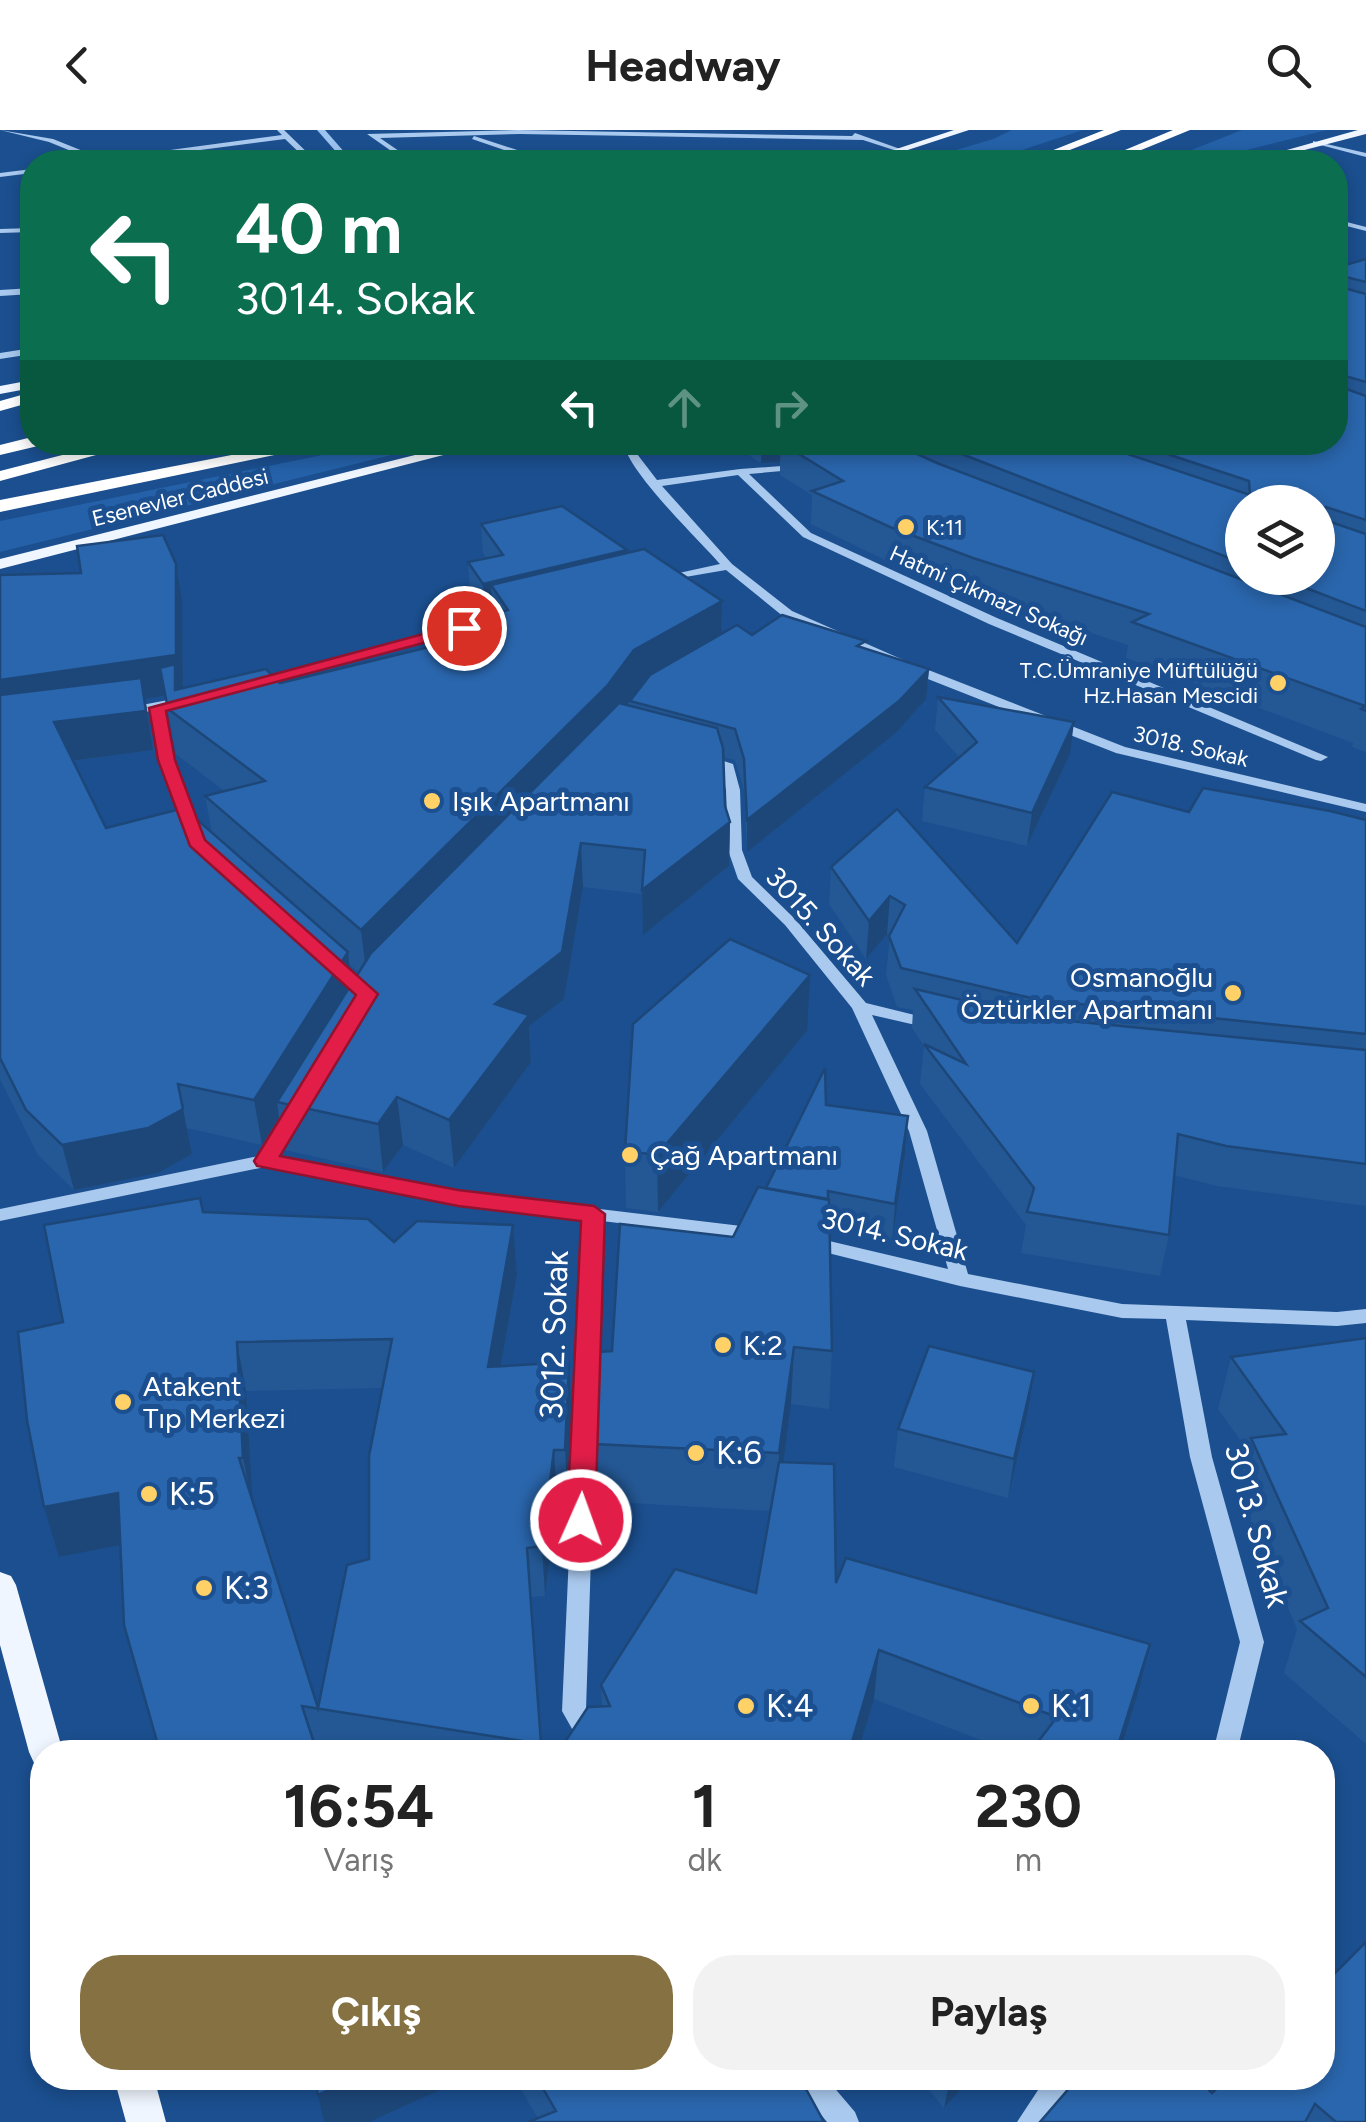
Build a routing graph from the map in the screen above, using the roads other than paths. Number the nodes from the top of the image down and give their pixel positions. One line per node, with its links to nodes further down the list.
1 (1, 130): 14 (street)
2 (842, 130): 11 (street)
3 (964, 130): 19 (main road)
4 (1114, 130): 20 (highway)
5 (1184, 130): 21 (highway)
6 (524, 131): 10 (street); 11 (street)
7 (1366, 132): 12 (main road)
8 (283, 133): 15 (street)
9 (368, 133): 10 (street); 16 (street)
10 (461, 134): 17 (street)
11 (865, 138): 18 (street)
12 (1315, 142): 13 (street); 22 (main road); 23 (street)
13 (1366, 142)
14 (76, 150)
15 (179, 150)
16 (393, 150)
17 (508, 150)
18 (899, 150)
19 (905, 150)
20 (1061, 150)
21 (1133, 150)
22 (1289, 150)
23 (1346, 150)
24 (84, 455): 30 (highway)
25 (262, 455): 32 (highway)
26 (435, 455): 33 (main road, Esenevler Caddesi)
27 (632, 455): 31 (street, 3018. Sokak)
28 (816, 465): 29 (street)
29 (740, 472): 31 (street); 44 (street, Hatmi Çıkmazı Sokağı)
30 (0, 476)
31 (654, 484): 34 (street, 3018. Sokak)
32 (0, 506)
33 (0, 564)
34 (728, 566): 35 (street); 36 (street, 3018. Sokak)
35 (653, 582)
36 (788, 614): 38 (street); 45 (street, 3018. Sokak)
37 (483, 623): 39 (street)
38 (772, 624)
39 (234, 688)
40 (196, 698): 41 (street)
41 (158, 708): 42 (street); 46 (street)
42 (118, 713)
43 (689, 755): 47 (street, 3015. Sokak)
44 (1322, 757)
45 (1366, 808)
46 (197, 842)
47 (860, 1007): 48 (street); 53 (street, 3015. Sokak)
48 (957, 1030)
49 (306, 1094): 50 (street)
50 (265, 1161): 51 (street, 3014. Sokak); 52 (street, 3014. Sokak)
51 (594, 1214): 53 (street, 3014. Sokak); 58 (street, 3012. Sokak)
52 (0, 1215)
53 (960, 1279): 54 (street, 3014. Sokak)
54 (1175, 1313): 55 (street, 3014. Sokak); 59 (street, 3013. Sokak)
55 (1366, 1316)
56 (0, 1585): 57 (main road)
57 (43, 1740)
58 (590, 1740)
59 (1228, 1740)
60 (137, 2090): 63 (main road)
61 (819, 2090): 64 (street)
62 (1054, 2090): 65 (street)
63 (146, 2122)
64 (845, 2122)
65 (1031, 2122)

